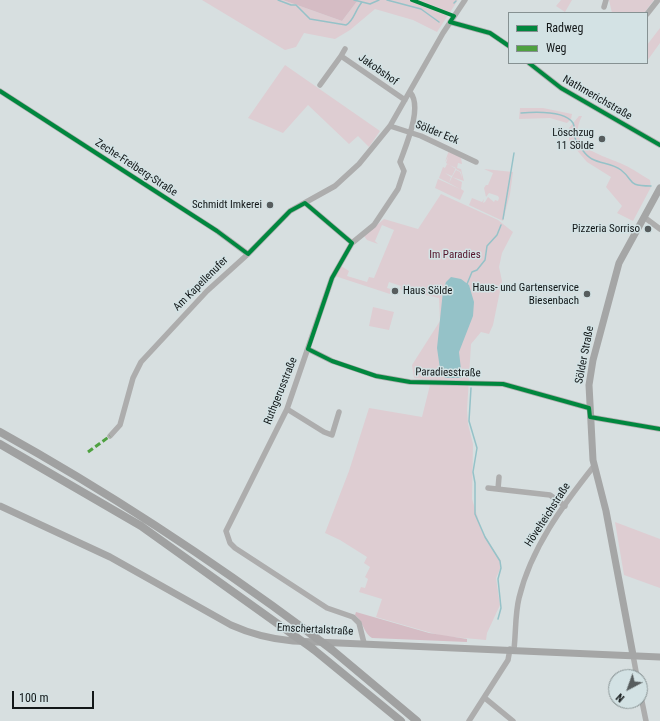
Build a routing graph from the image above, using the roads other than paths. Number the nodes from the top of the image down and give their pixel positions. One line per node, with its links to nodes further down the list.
1 (465, 0): 6 (street, Am Kapellenufer)
2 (606, 0): 4 (street)
3 (658, 0): 5 (street)
4 (604, 7)
5 (648, 13)
6 (450, 22): 7 (street); 13 (street, Am Kapellenufer)
7 (508, 45)
8 (345, 49): 9 (street, Jakobshof)
9 (341, 56): 11 (street, Jakobshof); 14 (street, Jakobshof)
10 (529, 64): 17 (street, Nathmerichstraße)
11 (320, 85)
12 (0, 91): 24 (street, Zeche-Freiberg-Straße)
13 (410, 92): 14 (street, Am Kapellenufer); 16 (street, Ruthgerusstraße)
14 (405, 100): 15 (street, Am Kapellenufer)
15 (390, 126): 16 (street, Sölder Eck); 20 (street, Am Kapellenufer)
16 (410, 132): 18 (street, Sölder Eck); 23 (street, Ruthgerusstraße)
17 (660, 145)
18 (476, 162)
19 (660, 188): 21 (main road, Sölder Straße)
20 (305, 203): 23 (street); 24 (street, Am Kapellenufer)
21 (644, 217): 22 (street); 26 (main road, Sölder Straße)
22 (660, 229)
23 (352, 243): 25 (street, Ruthgerusstraße)
24 (248, 254): 32 (street, Am Kapellenufer)
25 (308, 349): 26 (street, Paradiesstraße); 27 (street, Ruthgerusstraße)
26 (590, 408): 29 (main road, Sölder Straße)
27 (287, 409): 28 (street); 40 (street, Ruthgerusstraße)
28 (339, 412)
29 (590, 418): 30 (street); 34 (main road, Sölder Straße)
30 (660, 429)
31 (0, 432): 48 (highway, bridge)
32 (110, 436)
33 (0, 444): 47 (highway, bridge)
34 (594, 466): 39 (street, Hövelteichstraße); 42 (main road, Sölder Straße)
35 (499, 477): 37 (street)
36 (488, 488): 37 (street)
37 (498, 489): 39 (street)
38 (0, 506): 40 (main road, Emschertalstraße)
39 (565, 506): 41 (street, Hövelteichstraße)
40 (364, 644): 41 (main road, Emschertalstraße)
41 (512, 649): 42 (main road, Emschertalstraße); 45 (street, Hövelteichstraße)
42 (633, 655): 43 (main road, Emschertalstraße); 44 (street)
43 (660, 657)
44 (636, 669)
45 (485, 698): 49 (street, Hövelteichstraße); 50 (street)
46 (644, 709): 51 (street)
47 (401, 721)
48 (417, 721)
49 (469, 721)
50 (513, 721)
51 (646, 721)

